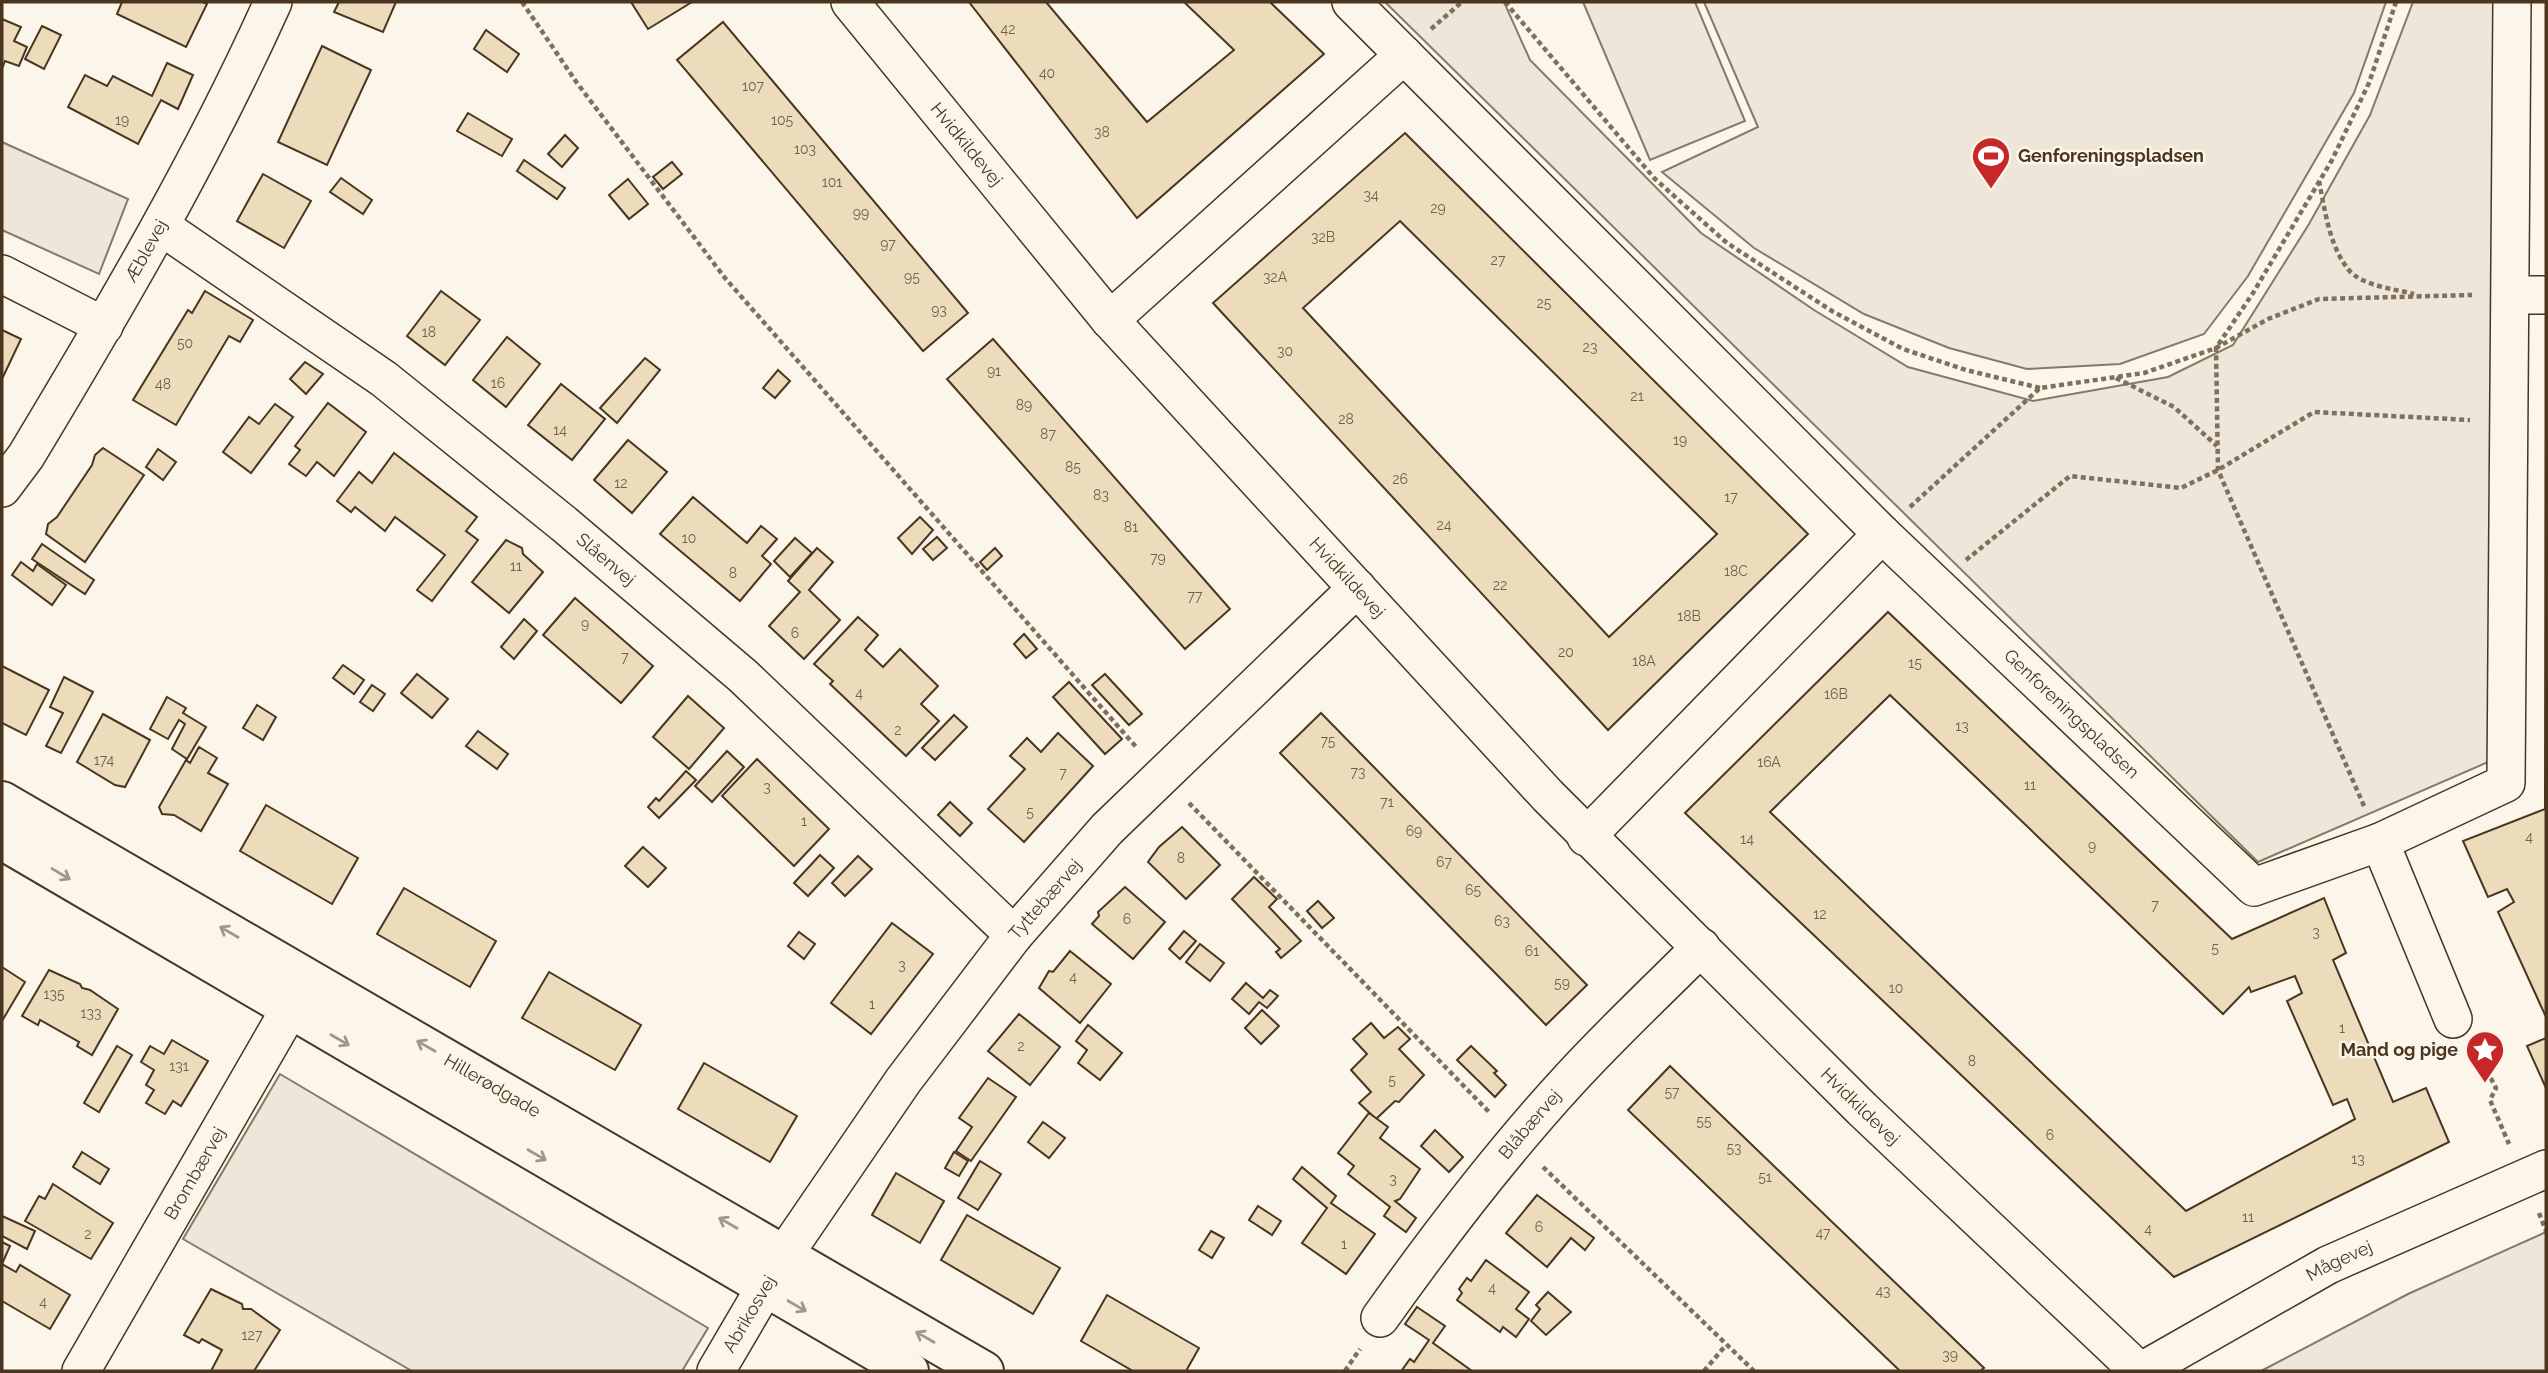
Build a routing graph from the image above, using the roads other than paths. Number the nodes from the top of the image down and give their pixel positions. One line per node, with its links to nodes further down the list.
1 (273, 2): 6 (street, Æblevej)
2 (850, 2): 9 (street, Hvidkildevej)
3 (1351, 2): 5 (street, Genforeningspladsen)
4 (2512, 2): 8 (street, Genforeningspladsen)
5 (1404, 55): 9 (street); 12 (street, Genforeningspladsen)
6 (162, 227): 10 (street, Æblevej); 18 (street, Slåenvej)
7 (2, 274): 10 (street)
8 (2529, 295): 17 (street, Genforeningspladsen)
9 (1110, 320): 13 (street, Hvidkildevej)
10 (104, 326): 11 (street, Æblevej)
11 (2, 488)
12 (1882, 534): 15 (street); 17 (street, Genforeningspladsen)
13 (1357, 588): 15 (street, Hvidkildevej); 18 (street, Tyttebærvej)
14 (2, 801): 20 (street, Hillerødgade, one-way to 14)
15 (1586, 837): 19 (street, Hvidkildevej)
16 (2, 840): 21 (street, one-way to 21)
17 (2380, 842): 22 (street)
18 (1014, 934): 24 (street, Tyttebærvej)
19 (1701, 947): 26 (street, Blåbærvej); 31 (street, Hvidkildevej)
20 (308, 977): 21 (street, Brombærvej); 24 (street, Hillerødgade, one-way to 20)
21 (289, 1010): 25 (street, one-way to 25); 27 (street, Brombærvej)
22 (2453, 1019)
23 (2546, 1169): 31 (street, Mågevej)
24 (784, 1255): 25 (street, Abrikosvej); 30 (street, Hillerødgade, one-way to 24)
25 (765, 1288): 28 (street, Abrikosvej); 29 (street, one-way to 29)
26 (1380, 1318)
27 (81, 1371)
28 (716, 1371)
29 (909, 1371)
30 (984, 1371)
31 (2140, 1371)

